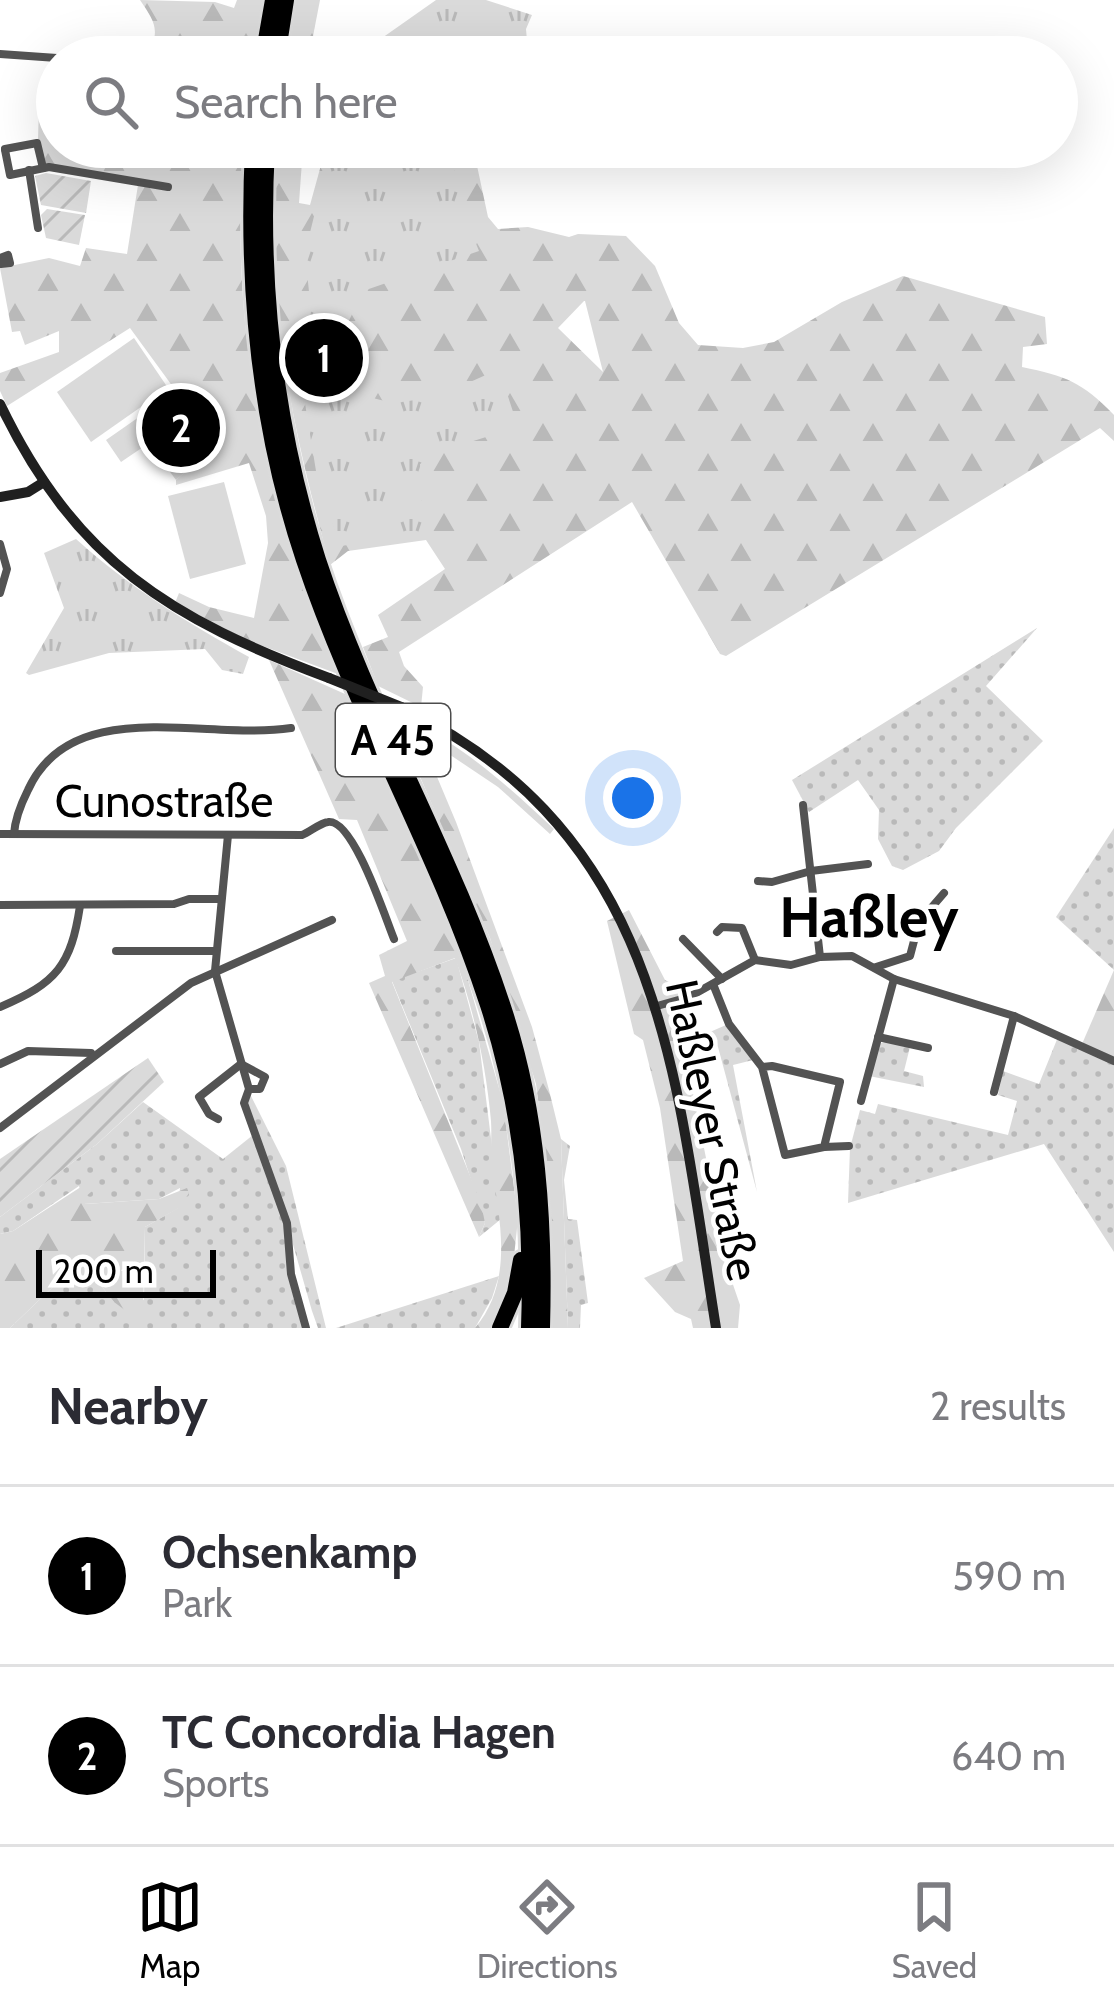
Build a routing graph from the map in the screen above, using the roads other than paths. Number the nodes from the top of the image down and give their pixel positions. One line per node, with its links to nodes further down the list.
1 (273, 0): 3 (highway)
2 (286, 0): 4 (highway)
3 (266, 36)
4 (280, 36)
5 (0, 54): 6 (street)
6 (36, 57)
7 (36, 143): 8 (street)
8 (2, 149): 12 (street)
9 (43, 168): 12 (street); 13 (street)
10 (252, 168): 61 (highway, A 45)
11 (267, 168): 65 (highway, A 45)
12 (29, 170): 14 (street)
13 (168, 187)
14 (38, 228)
15 (0, 404): 16 (main road, Haßleyer Straße)
16 (41, 479): 17 (main road); 44 (main road, Haßleyer Straße, bridge)
17 (0, 497)
18 (0, 544): 19 (street)
19 (0, 593)
20 (290, 728): 23 (street)
21 (803, 805): 26 (street)
22 (0, 834): 23 (street, Cunostraße)
23 (14, 834): 24 (street, Cunostraße)
24 (228, 836): 29 (street); 34 (street, Cunostraße)
25 (868, 864): 26 (street)
26 (811, 871): 27 (street); 38 (street)
27 (758, 880)
28 (944, 893): 40 (street)
29 (221, 898): 31 (street); 37 (street)
30 (0, 905): 31 (street)
31 (80, 906): 45 (street)
32 (332, 920): 41 (street)
33 (717, 932): 39 (street)
34 (394, 939)
35 (682, 939): 43 (street)
36 (116, 951): 37 (street)
37 (216, 951): 41 (street)
38 (820, 957): 39 (street); 40 (street)
39 (755, 960): 43 (street)
40 (875, 967): 42 (street)
41 (214, 971): 49 (street); 52 (street)
42 (894, 980): 46 (street); 47 (street)
43 (718, 981): 44 (street); 53 (street)
44 (657, 1006): 66 (main road, Haßleyer Straße)
45 (0, 1007)
46 (1014, 1016): 50 (street); 55 (street)
47 (878, 1037): 48 (street); 56 (street)
48 (928, 1048)
49 (94, 1053): 51 (street); 58 (street)
50 (1114, 1061)
51 (0, 1064)
52 (242, 1064): 54 (street); 54 (street); 57 (street)
53 (762, 1067): 60 (street); 60 (street)
54 (249, 1089): 62 (street)
55 (994, 1092)
56 (861, 1101)
57 (218, 1119)
58 (0, 1128)
59 (849, 1146): 60 (street)
60 (824, 1148)
61 (528, 1212): 63 (highway); 64 (highway, A 45)
62 (306, 1328)
63 (500, 1328)
64 (529, 1328)
65 (542, 1328)
66 (716, 1328)

